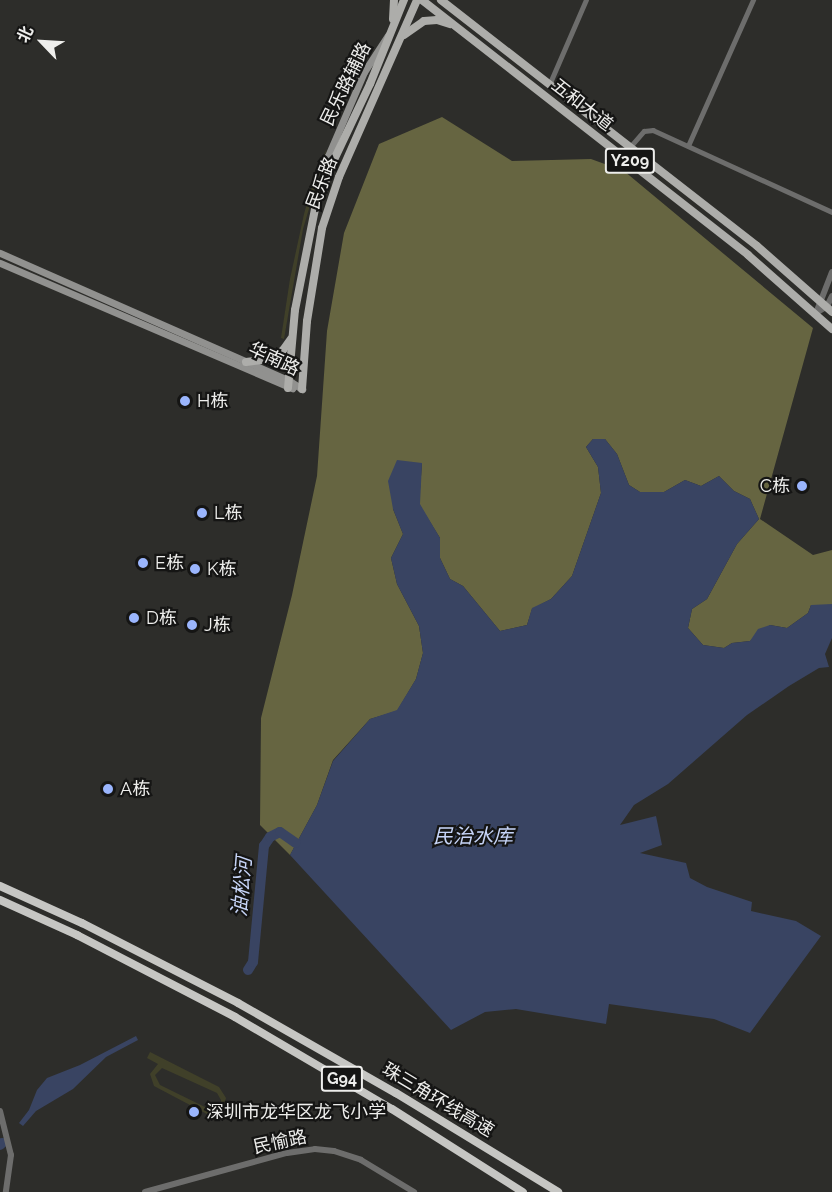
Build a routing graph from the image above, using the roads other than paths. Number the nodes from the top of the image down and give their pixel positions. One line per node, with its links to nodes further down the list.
1 (394, 0): 9 (main road)
2 (404, 0): 9 (main road, 民乐路)
3 (419, 0): 10 (main road, 五和大道 / Y209); 11 (main road, 民乐路)
4 (441, 0): 8 (main road, 五和大道 / Y209)
5 (447, 0): 8 (main road)
6 (586, 0): 12 (street)
7 (753, 0): 13 (street)
8 (455, 10): 12 (main road, 五和大道 / Y209)
9 (392, 30): 24 (main road, 民乐路)
10 (461, 30): 11 (main road); 22 (main road, 五和大道 / Y209)
11 (400, 41): 27 (main road, 民乐路)
12 (549, 83): 14 (main road, 五和大道 / Y209)
13 (688, 146): 14 (street); 15 (street)
14 (630, 147): 20 (main road, 五和大道 / Y209)
15 (832, 212)
16 (0, 254): 25 (main road, 华南路)
17 (0, 263): 26 (main road, 华南路)
18 (832, 272): 20 (street)
19 (832, 296): 21 (street)
20 (819, 299): 21 (main road, 五和大道 / Y209); 22 (street)
21 (830, 309): 22 (street)
22 (816, 313): 23 (main road, 五和大道 / Y209)
23 (832, 329)
24 (293, 332): 25 (main road); 26 (main road, 民乐路)
25 (246, 362): 26 (main road, 华南路)
26 (288, 384): 27 (main road, 华南路)
27 (302, 389)
28 (0, 886): 35 (highway, 珠三角环线高速 / G94)
29 (0, 900): 34 (highway, 珠三角环线高速 / G94)
30 (0, 1111): 31 (street)
31 (6, 1192)
32 (145, 1192): 33 (street, 民愉路)
33 (414, 1192)
34 (523, 1192)
35 (558, 1192)

